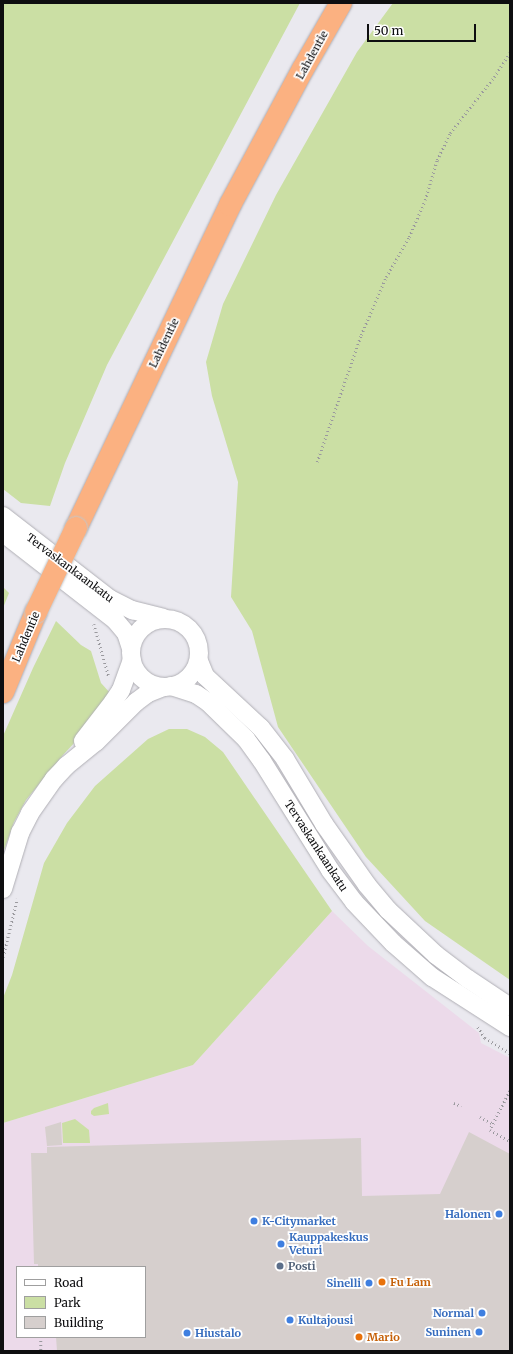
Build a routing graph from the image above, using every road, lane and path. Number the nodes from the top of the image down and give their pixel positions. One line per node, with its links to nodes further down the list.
1 (341, 3): 12 (highway, Lahdentie, bridge)
2 (510, 52): 3 (path)
3 (317, 462)
4 (3, 516): 6 (street, Tervaskankaankatu)
5 (3, 533): 8 (street, Tervaskankaankatu)
6 (163, 618): 8 (street); 9 (street)
7 (91, 620): 10 (path)
8 (131, 654): 11 (street); 13 (street)
9 (199, 661): 11 (street); 16 (street, Tervaskankaankatu)
10 (111, 680)
11 (168, 686): 13 (street); 18 (street, Tervaskankaankatu)
12 (3, 692)
13 (66, 766): 14 (street)
14 (10, 892): 15 (path)
15 (3, 957)
16 (510, 1007)
17 (476, 1024): 19 (path)
18 (510, 1027)
19 (510, 1053)
20 (510, 1091): 24 (path)
21 (454, 1103): 22 (path)
22 (461, 1106)
23 (480, 1117): 24 (path)
24 (494, 1124): 25 (path)
25 (510, 1141)
26 (41, 1338): 27 (path)
27 (41, 1351)

